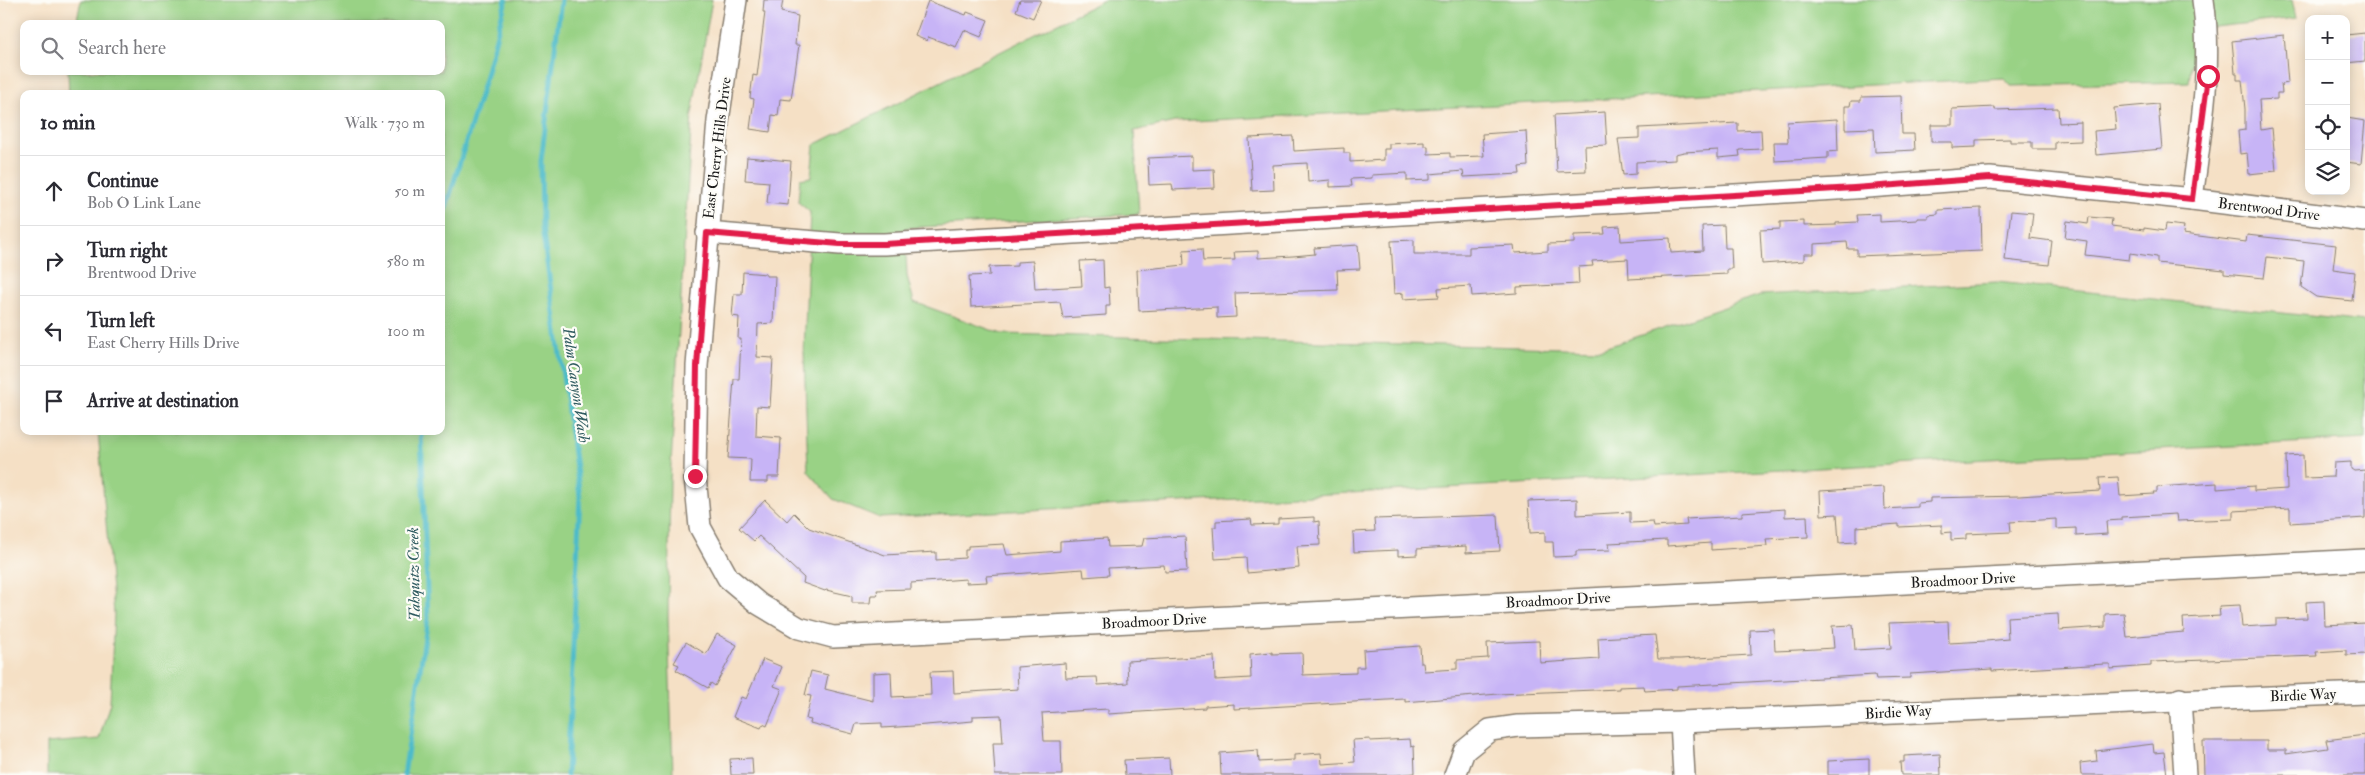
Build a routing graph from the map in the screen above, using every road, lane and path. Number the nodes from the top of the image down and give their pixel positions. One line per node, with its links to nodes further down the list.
1 (736, 0): 5 (street, East Cherry Hills Drive)
2 (2203, 0): 3 (street)
3 (2192, 199): 4 (street, Brentwood Drive); 5 (street, Brentwood Drive)
4 (2365, 221)
5 (707, 233): 7 (street, East Cherry Hills Drive)
6 (2365, 560): 7 (street, Broadmoor Drive)
7 (759, 604)
8 (2365, 693): 9 (street, Birdie Way)
9 (2180, 699): 10 (street, Birdie Way); 13 (street)
10 (1681, 722): 11 (street, Birdie Way); 12 (street)
11 (1456, 775)
12 (1684, 775)
13 (2185, 775)

